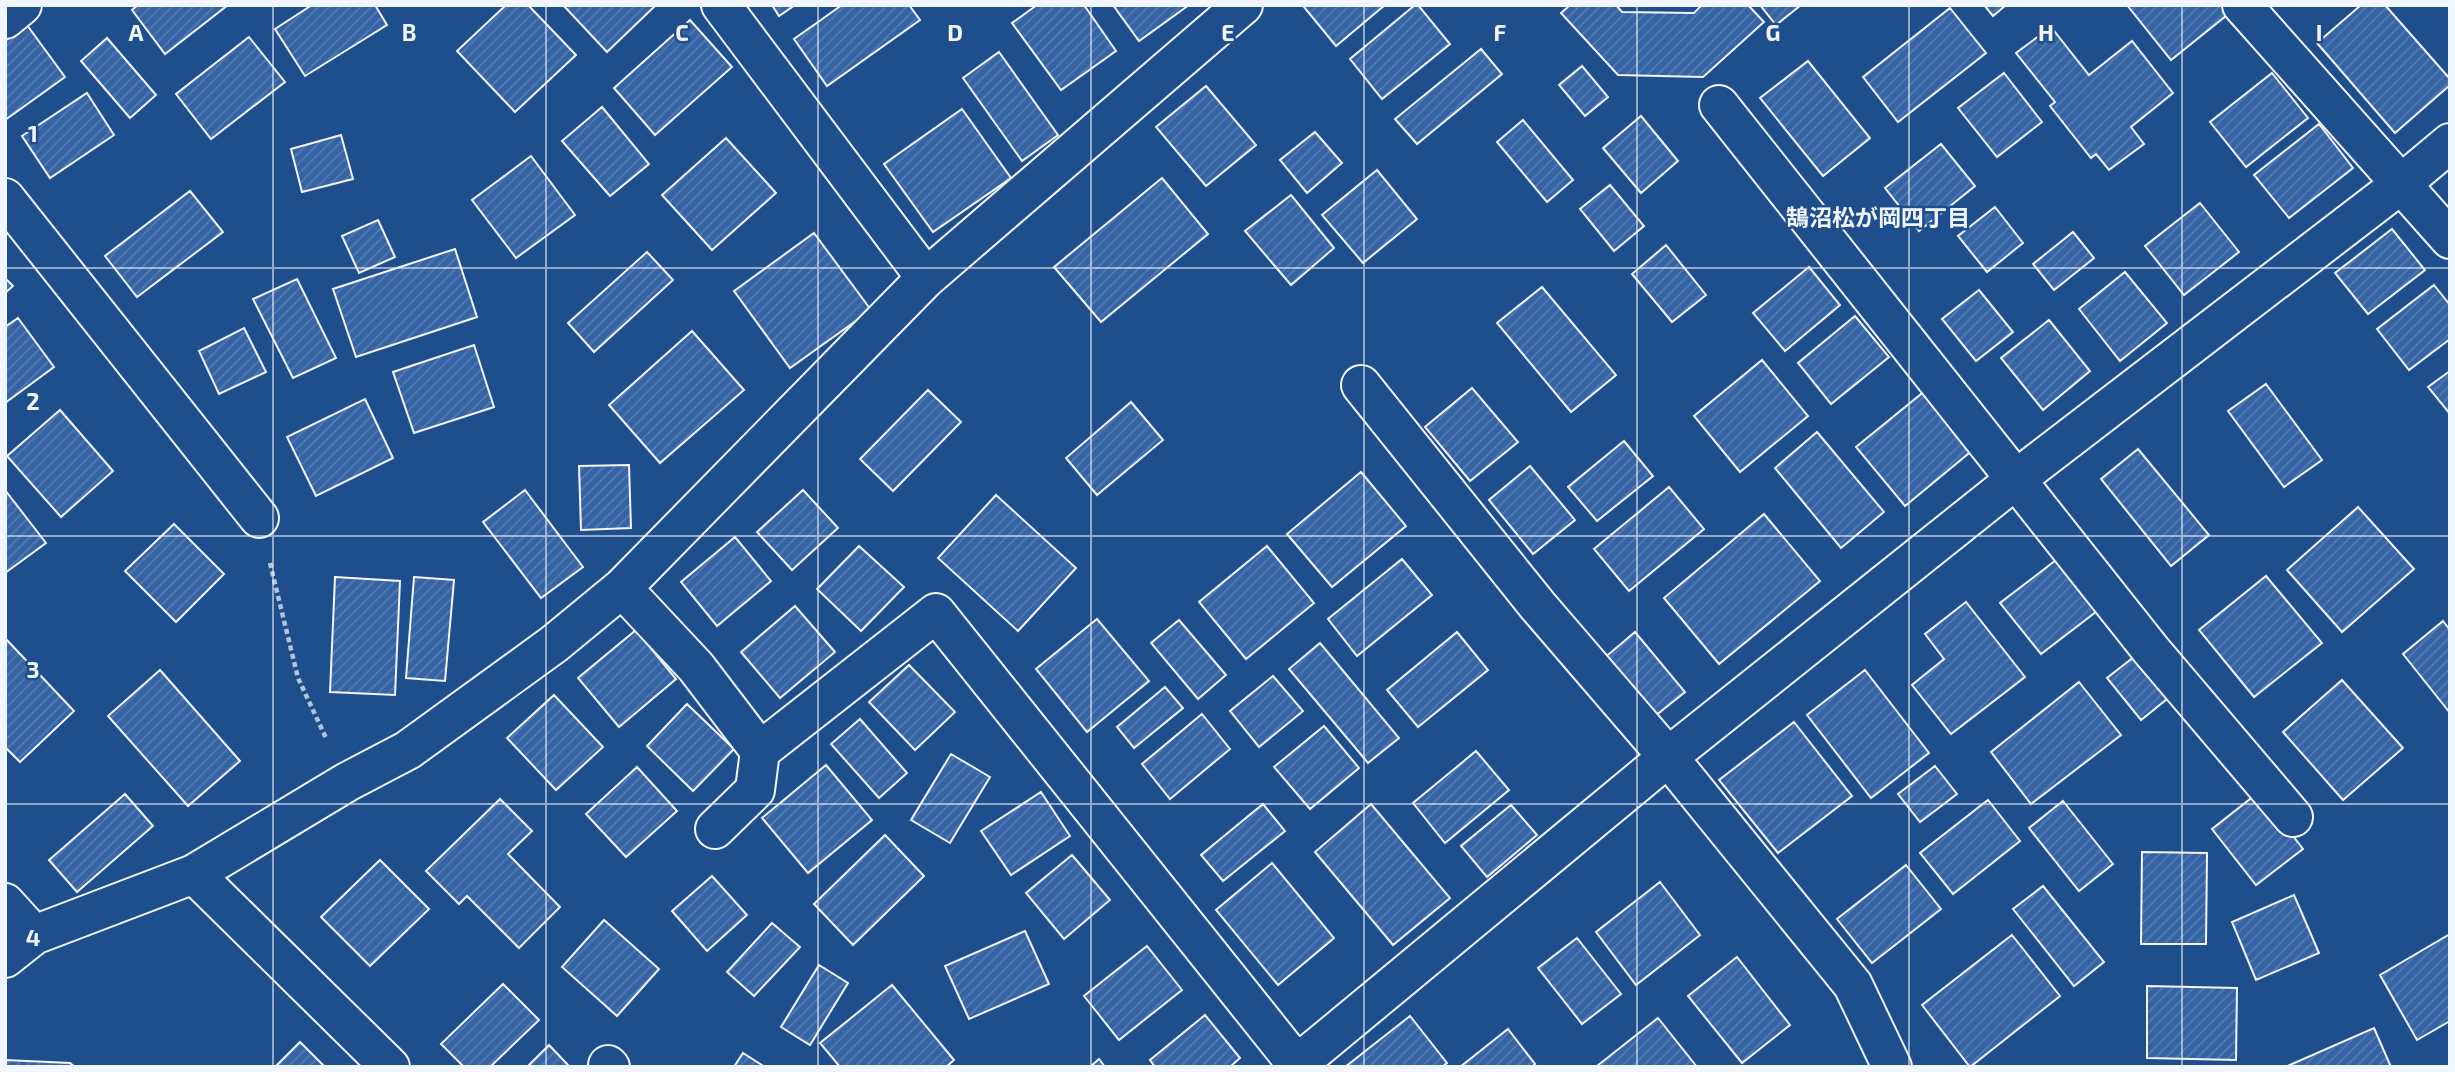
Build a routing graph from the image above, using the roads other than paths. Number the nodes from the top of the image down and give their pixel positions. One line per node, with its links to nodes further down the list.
1 (22, 5): 5 (street)
2 (721, 5): 11 (street)
3 (1243, 5): 11 (street)
4 (2242, 5): 8 (street)
5 (5, 19)
6 (1719, 105): 13 (street)
7 (2450, 143): 8 (street)
8 (2401, 184): 10 (street); 13 (street)
9 (5, 198): 14 (street)
10 (2450, 239)
11 (926, 278): 15 (street)
12 (1361, 385): 17 (street)
13 (2015, 480): 17 (street); 18 (street)
14 (260, 518)
15 (622, 588): 16 (street); 20 (street)
16 (760, 751): 19 (street); 23 (street)
17 (1668, 757): 23 (street); 25 (street)
18 (2293, 817)
19 (715, 829)
20 (194, 874): 22 (street); 24 (street)
21 (5, 903): 22 (street)
22 (20, 947)
23 (1297, 1066)
24 (390, 1067)
25 (1892, 1067)

